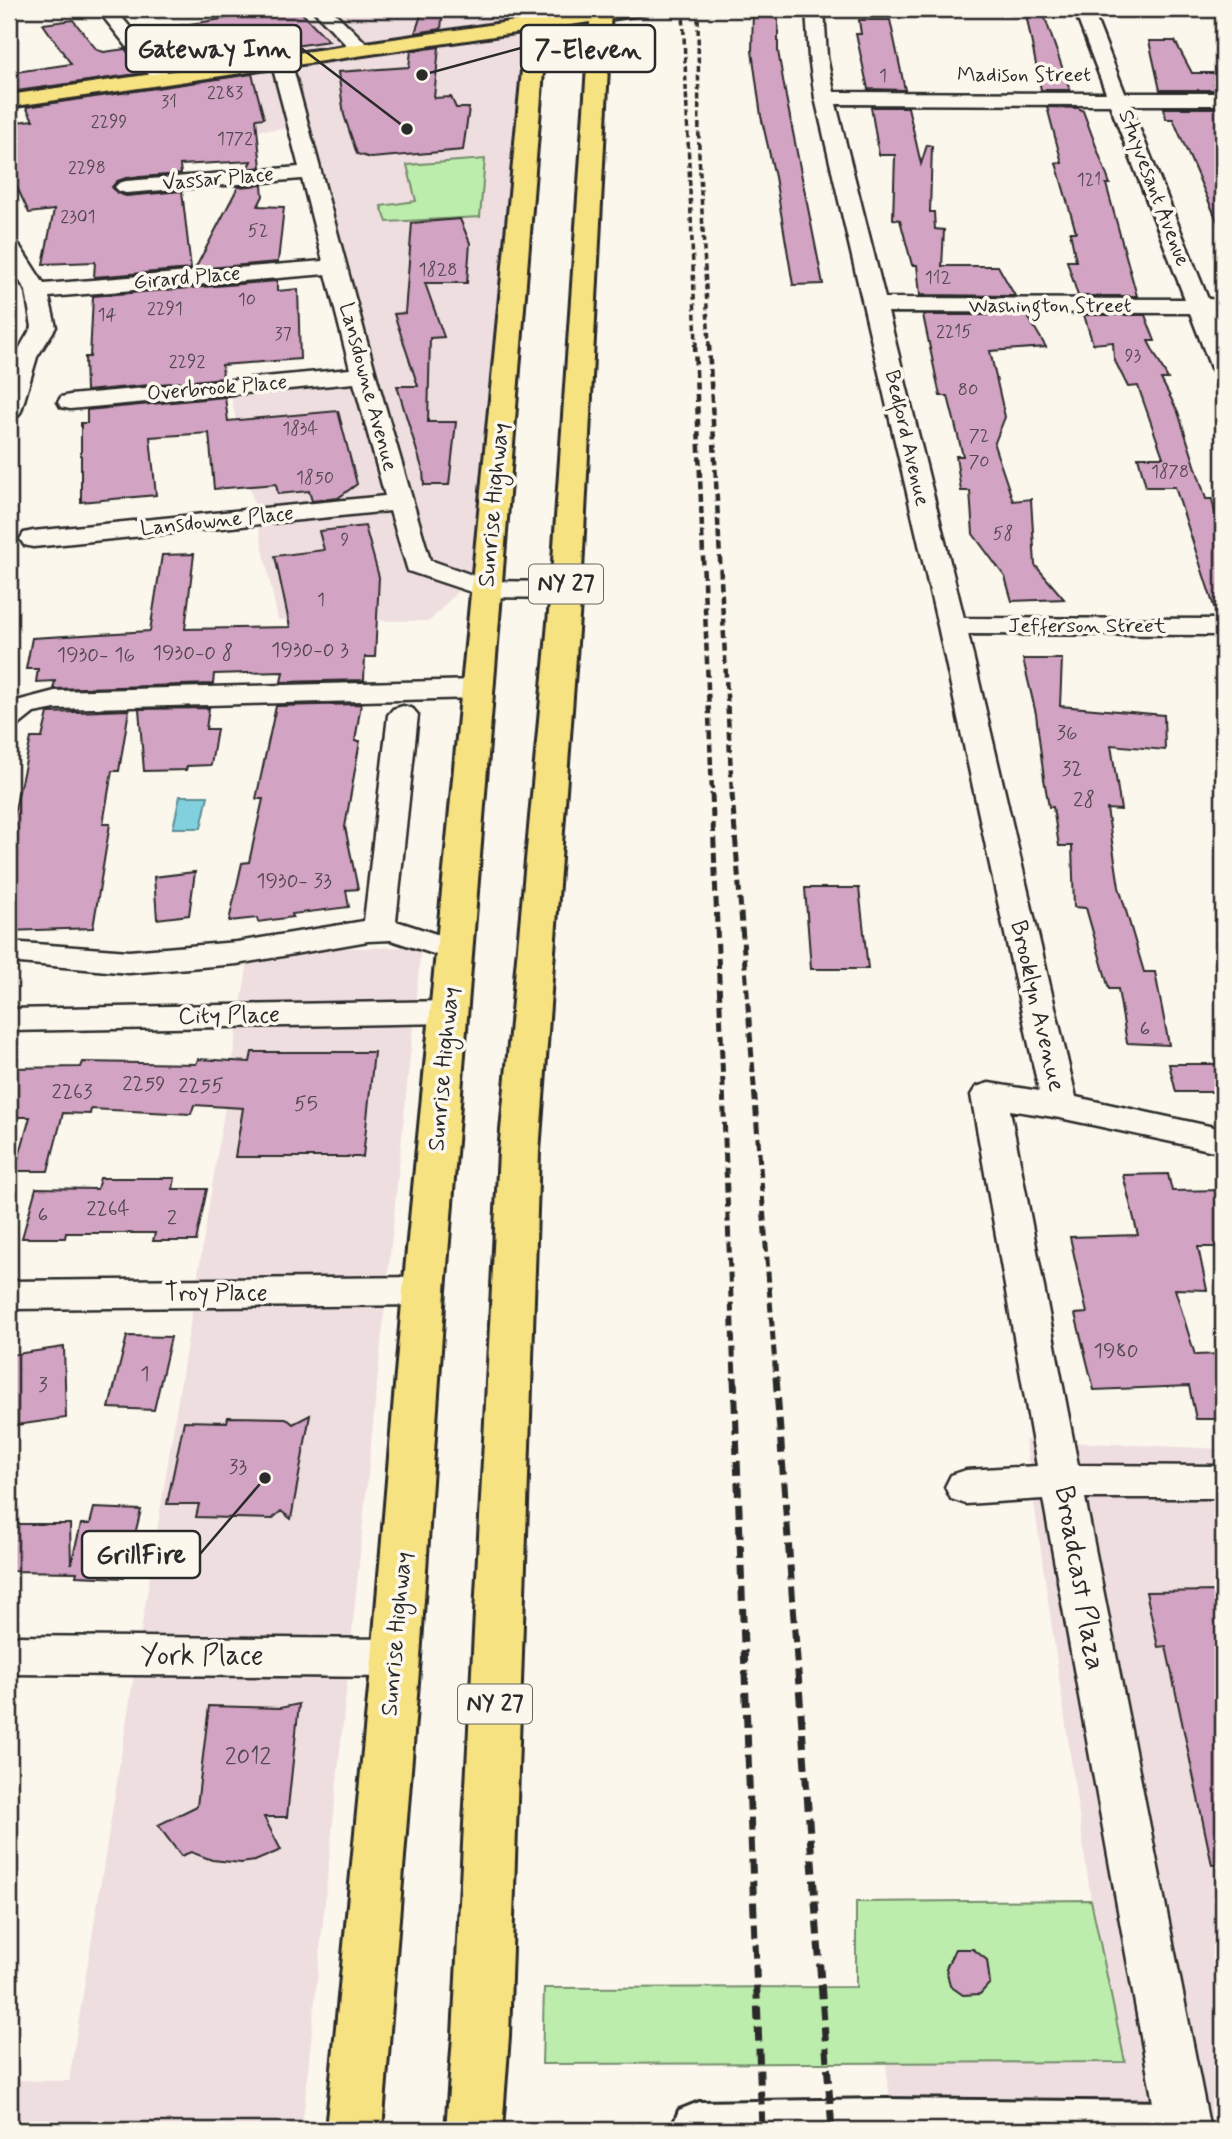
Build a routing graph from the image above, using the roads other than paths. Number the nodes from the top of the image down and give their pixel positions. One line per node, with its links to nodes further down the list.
1 (106, 9): 10 (street)
2 (321, 9): 8 (street)
3 (638, 9): 6 (main road)
4 (815, 9): 11 (street, Bedford Avenue)
5 (1083, 9): 12 (street, Stuyvesant Avenue)
6 (601, 12): 7 (main road); 31 (main road, NY 27)
7 (537, 17): 8 (main road); 30 (main road, Sunrise Highway)
8 (360, 48): 9 (main road)
9 (281, 61): 10 (main road); 15 (street, Lansdowne Avenue)
10 (162, 78): 14 (main road)
11 (825, 98): 12 (street, Madison Street); 20 (street, Bedford Avenue)
12 (1119, 98): 13 (street, Madison Street); 21 (street, Stuyvesant Avenue)
13 (1223, 99)
14 (9, 101)
15 (309, 172): 16 (street, Vassar Place); 18 (street, Lansdowne Avenue)
16 (126, 187)
17 (9, 247): 19 (street)
18 (337, 266): 19 (street, Girard Place); 25 (street, Lansdowne Avenue)
19 (37, 291): 23 (street)
20 (876, 305): 21 (street, Washington Street); 32 (street, Bedford Avenue)
21 (1199, 306): 22 (street, Washington Street); 24 (street, Stuyvesant Avenue)
22 (1223, 306)
23 (17, 358): 27 (street)
24 (1223, 368)
25 (364, 375): 26 (street, Overbrook Place); 28 (street, Lansdowne Avenue)
26 (69, 402)
27 (9, 411)
28 (400, 502): 29 (street, Lansdowne Place); 30 (street, Lansdowne Avenue)
29 (33, 539)
30 (486, 589): 31 (street, Lansdowne Avenue); 34 (main road, Sunrise Highway)
31 (566, 590): 53 (main road, NY 27)
32 (952, 626): 33 (street, Jefferson Street); 37 (street, Bedford Avenue)
33 (1223, 626)
34 (477, 689): 36 (street); 39 (main road, Sunrise Highway)
35 (403, 715): 38 (street)
36 (9, 719)
37 (1006, 867): 43 (street, Brooklyn Avenue)
38 (379, 930): 39 (street); 40 (street)
39 (455, 951): 41 (main road, Sunrise Highway)
40 (9, 952)
41 (449, 1012): 42 (street, City Place); 45 (main road, Sunrise Highway)
42 (9, 1020)
43 (1060, 1106): 44 (street, Brooklyn Avenue); 47 (street, Broadcast Plaza)
44 (1223, 1141)
45 (424, 1292): 46 (street, Troy Place); 51 (main road, Sunrise Highway)
46 (9, 1295)
47 (1062, 1481): 48 (street); 49 (street); 56 (street, Broadcast Plaza)
48 (1223, 1482)
49 (966, 1487)
50 (9, 1655): 51 (street, York Place)
51 (396, 1658): 52 (main road, Sunrise Highway)
52 (354, 2130)
53 (474, 2130)
54 (699, 2130): 55 (main road)
55 (1177, 2130)
56 (1184, 2130)

